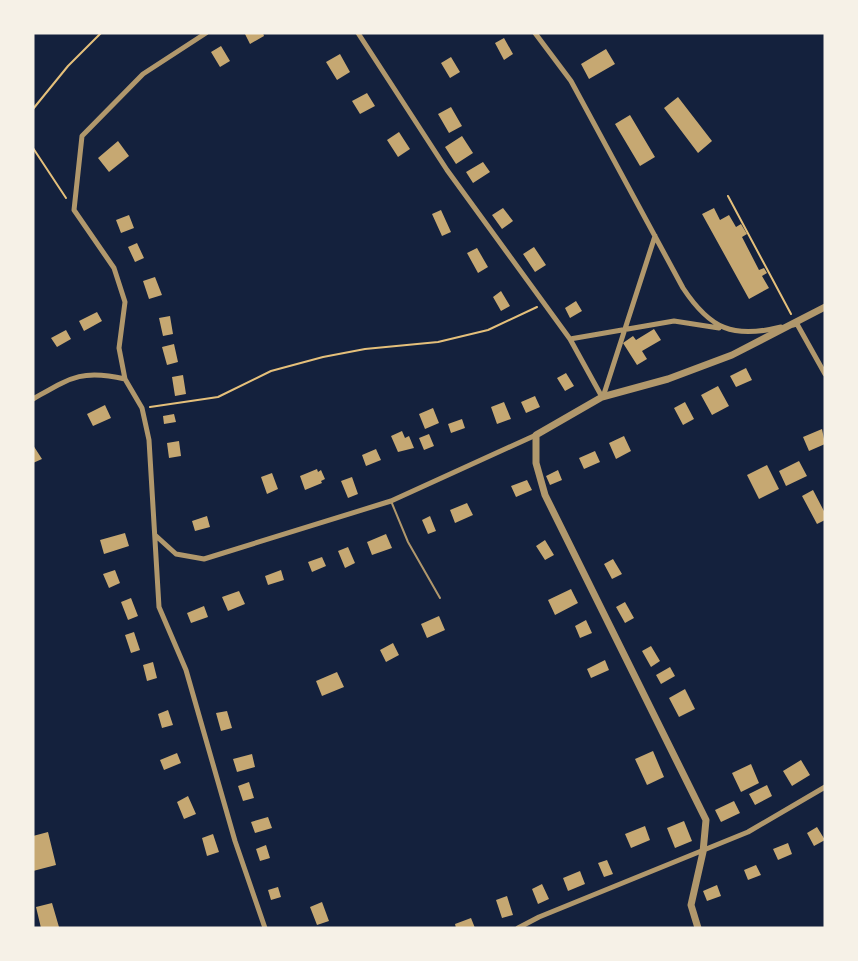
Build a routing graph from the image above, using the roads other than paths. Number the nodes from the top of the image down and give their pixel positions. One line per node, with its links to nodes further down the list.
1 (206, 33): 11 (street)
2 (358, 33): 9 (street)
3 (535, 33): 4 (street)
4 (655, 236): 7 (street); 8 (street)
5 (825, 307): 6 (street)
6 (797, 324): 8 (street); 10 (street); 12 (street)
7 (626, 327): 8 (street); 9 (street); 12 (street)
8 (722, 328)
9 (570, 339): 12 (street)
10 (825, 374)
11 (125, 379): 13 (street); 16 (street)
12 (603, 397): 14 (street)
13 (33, 399)
14 (536, 435): 15 (street); 19 (street)
15 (391, 501): 16 (street); 17 (lane)
16 (155, 535): 20 (street)
17 (440, 598)
18 (825, 787): 19 (street)
19 (703, 852): 21 (street); 22 (street)
20 (265, 928)
21 (518, 928)
22 (698, 928)

